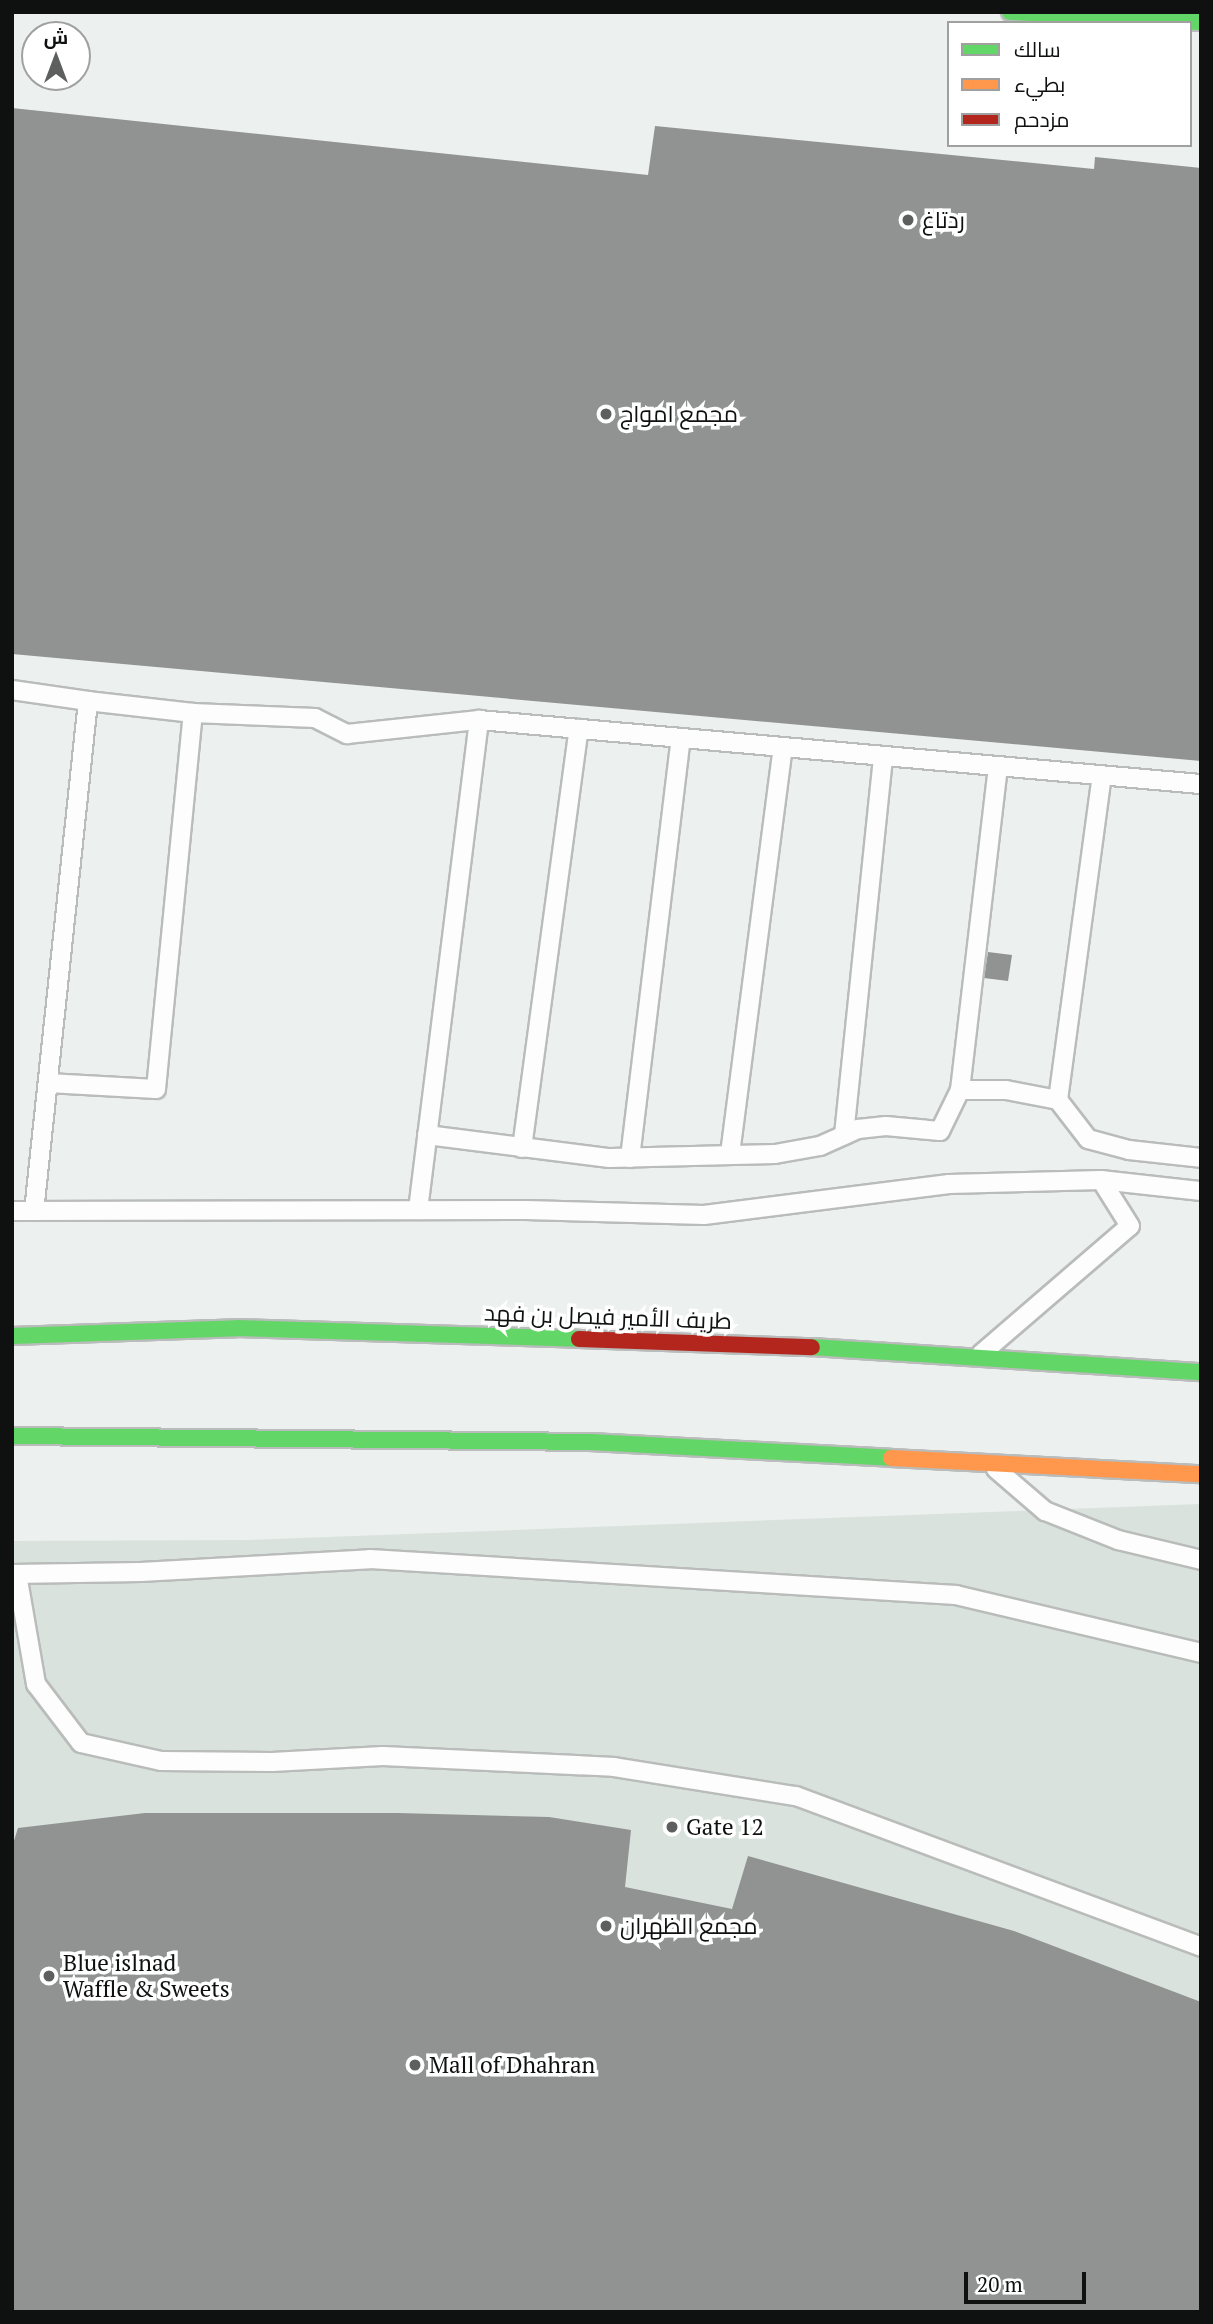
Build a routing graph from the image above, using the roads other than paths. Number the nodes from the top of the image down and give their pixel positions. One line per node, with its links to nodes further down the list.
1 (1010, 12): 2 (main road)
2 (1182, 21)
3 (12, 690): 4 (lane)
4 (88, 701): 5 (lane); 14 (lane)
5 (193, 713): 6 (lane); 14 (lane)
6 (479, 720): 7 (lane); 17 (lane)
7 (579, 729): 8 (lane); 19 (lane)
8 (681, 738): 9 (lane); 21 (lane)
9 (783, 747): 10 (lane); 20 (lane)
10 (883, 756): 11 (lane); 18 (lane)
11 (998, 766): 12 (lane); 15 (lane)
12 (1102, 776): 13 (lane); 16 (lane)
13 (1201, 784)
14 (48, 1083): 25 (lane)
15 (960, 1090): 16 (lane); 18 (lane)
16 (1058, 1100): 22 (lane)
17 (427, 1135): 19 (lane); 26 (lane)
18 (844, 1135): 20 (lane)
19 (522, 1147): 21 (lane)
20 (730, 1154): 21 (lane)
21 (630, 1158)
22 (1201, 1158)
23 (1101, 1180): 24 (lane); 26 (lane); 29 (lane)
24 (1201, 1191)
25 (34, 1210): 26 (lane); 27 (lane)
26 (418, 1210)
27 (12, 1211)
28 (12, 1336): 29 (main road, طريف الأمير فيصل بن فهد)
29 (976, 1359): 30 (main road, طريف الأمير فيصل بن فهد)
30 (1201, 1372)
31 (12, 1436): 32 (main road)
32 (988, 1462): 33 (main road); 34 (lane)
33 (1201, 1474)
34 (1201, 1560)
35 (15, 1574): 36 (lane); 37 (lane)
36 (1201, 1653)
37 (1201, 1947)

